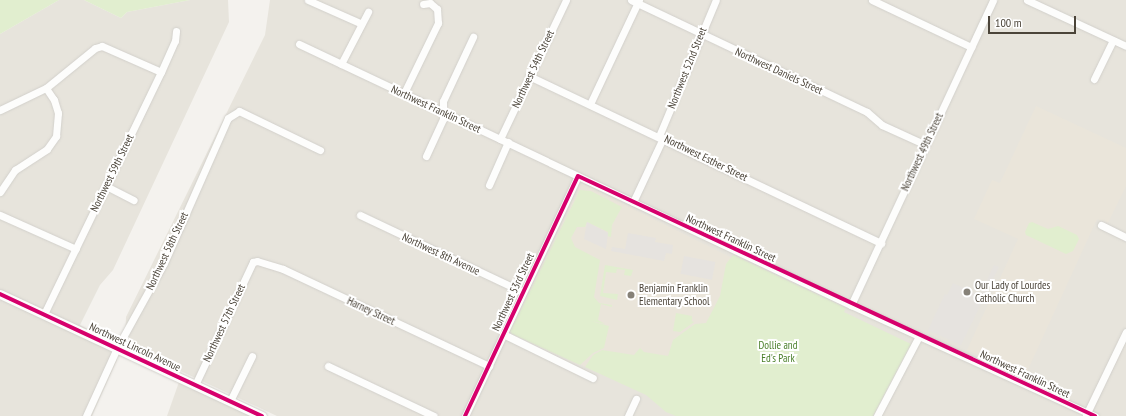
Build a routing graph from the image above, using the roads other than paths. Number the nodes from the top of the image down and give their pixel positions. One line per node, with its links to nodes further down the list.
1 (308, 0): 10 (street)
2 (566, 0): 20 (street, Northwest 54th Street)
3 (716, 0): 12 (street, Northwest 52nd Street)
4 (872, 0): 17 (street)
5 (993, 0): 17 (street, Northwest 49th Street)
6 (1027, 0): 14 (street)
7 (636, 1): 12 (street, Northwest Daniels Street); 24 (street)
8 (423, 4): 23 (street)
9 (368, 12): 10 (street)
10 (360, 23): 18 (street)
11 (176, 31): 19 (street, Northwest 59th Street)
12 (700, 33): 27 (street, Northwest 52nd Street); 30 (street, Northwest Daniels Street)
13 (472, 36): 26 (street)
14 (1114, 40): 16 (street); 21 (street)
15 (299, 44): 18 (street, Northwest Franklin Street)
16 (1126, 46)
17 (971, 47): 30 (street, Northwest 49th Street)
18 (341, 64): 23 (street, Northwest Franklin Street)
19 (161, 72): 22 (street); 35 (street, Northwest 59th Street)
20 (529, 76): 24 (street, Northwest Esther Street); 28 (street, Northwest 54th Street)
21 (1094, 79)
22 (46, 88): 25 (street); 36 (street)
23 (404, 93): 26 (street, Northwest Franklin Street)
24 (590, 104): 27 (street, Northwest Esther Street)
25 (0, 110)
26 (444, 112): 28 (street, Northwest Franklin Street); 32 (street)
27 (661, 137): 38 (street, Northwest 52nd Street); 43 (street, Northwest Esther Street)
28 (500, 139): 29 (street, Northwest Franklin Street)
29 (508, 142): 33 (street, Northwest Franklin Street); 34 (street)
30 (926, 145): 43 (street, Northwest 49th Street)
31 (320, 150): 53 (street, Northwest 58th Street)
32 (426, 156)
33 (578, 176): 38 (street, Northwest Franklin Street); 46 (street, Northwest 53rd Street)
34 (489, 185)
35 (106, 186): 37 (street); 44 (street, Northwest 59th Street)
36 (0, 192)
37 (134, 200)
38 (633, 202): 48 (street, Northwest Franklin Street)
39 (0, 215): 44 (street)
40 (360, 215): 46 (street, Northwest 8th Avenue)
41 (1101, 226): 42 (street)
42 (1126, 237)
43 (881, 243): 48 (street, Northwest 49th Street)
44 (76, 249): 49 (street, Northwest 59th Street)
45 (253, 262): 56 (street, Harney Street); 58 (street, Northwest 57th Street)
46 (523, 292): 51 (street, Northwest 53rd Street)
47 (0, 294): 49 (street, Northwest Lincoln Avenue)
48 (851, 304): 52 (street, Northwest Franklin Street)
49 (44, 314): 53 (street, Northwest Lincoln Avenue)
50 (1126, 332): 61 (street)
51 (503, 334): 56 (street, Northwest 53rd Street); 57 (street)
52 (919, 336): 61 (street, Northwest Franklin Street); 67 (street)
53 (117, 348): 58 (street, Northwest Lincoln Avenue); 62 (street, Northwest 58th Street)
54 (252, 356): 60 (street)
55 (328, 366): 64 (street)
56 (489, 366): 65 (street, Northwest 53rd Street)
57 (593, 378)
58 (195, 384): 60 (street, Northwest Lincoln Avenue)
59 (636, 399): 66 (street)
60 (230, 401): 63 (street, Northwest Lincoln Avenue)
61 (1087, 414): 68 (street, Northwest Franklin Street)
62 (86, 416)
63 (262, 416)
64 (434, 416)
65 (465, 416)
66 (628, 416)
67 (877, 416)
68 (1095, 416)

